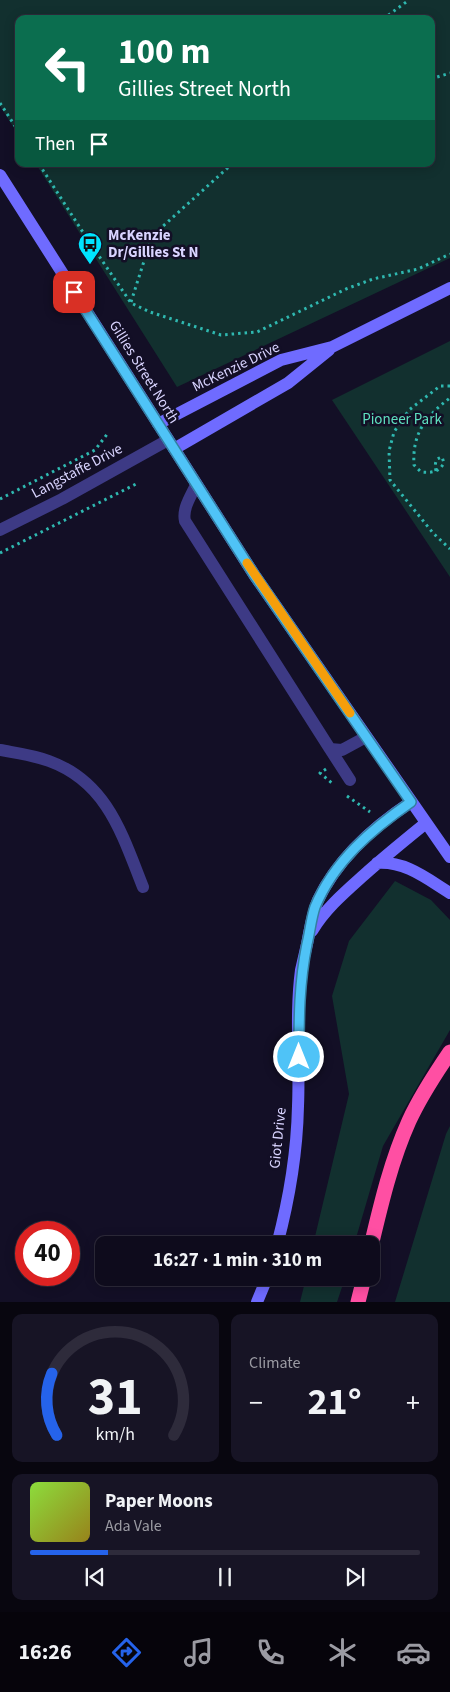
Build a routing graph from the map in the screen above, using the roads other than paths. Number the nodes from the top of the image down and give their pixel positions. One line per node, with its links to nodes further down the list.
1 (0, 175): 4 (street, Gillies Street North)
2 (450, 288): 3 (street, McKenzie Drive)
3 (332, 347): 4 (street, McKenzie Drive); 5 (street, McKenzie Drive)
4 (158, 424): 5 (street, Gillies Street North)
5 (171, 444): 6 (street, Gillies Street North); 7 (street, Langstaffe Drive)
6 (196, 485): 8 (street, Gillies Street North); 9 (street)
7 (0, 530)
8 (366, 737): 9 (street); 12 (street, Gillies Street North)
9 (330, 749): 11 (street)
10 (0, 750): 16 (street)
11 (350, 780)
12 (411, 802): 13 (street, Gillies Street North); 18 (street, Giot Drive)
13 (426, 823): 14 (street, Gillies Street North); 15 (street, Giot Drive)
14 (450, 857)
15 (377, 863): 17 (street); 18 (street, Giot Drive)
16 (143, 887)
17 (450, 894)
18 (307, 943): 22 (street, Giot Drive)
19 (450, 1052): 21 (highway)
20 (450, 1068): 21 (highway)
21 (392, 1167): 23 (highway)
22 (278, 1236)
23 (374, 1236)
24 (263, 1286): 26 (street)
25 (362, 1286): 27 (highway)
26 (257, 1302)
27 (358, 1302)

